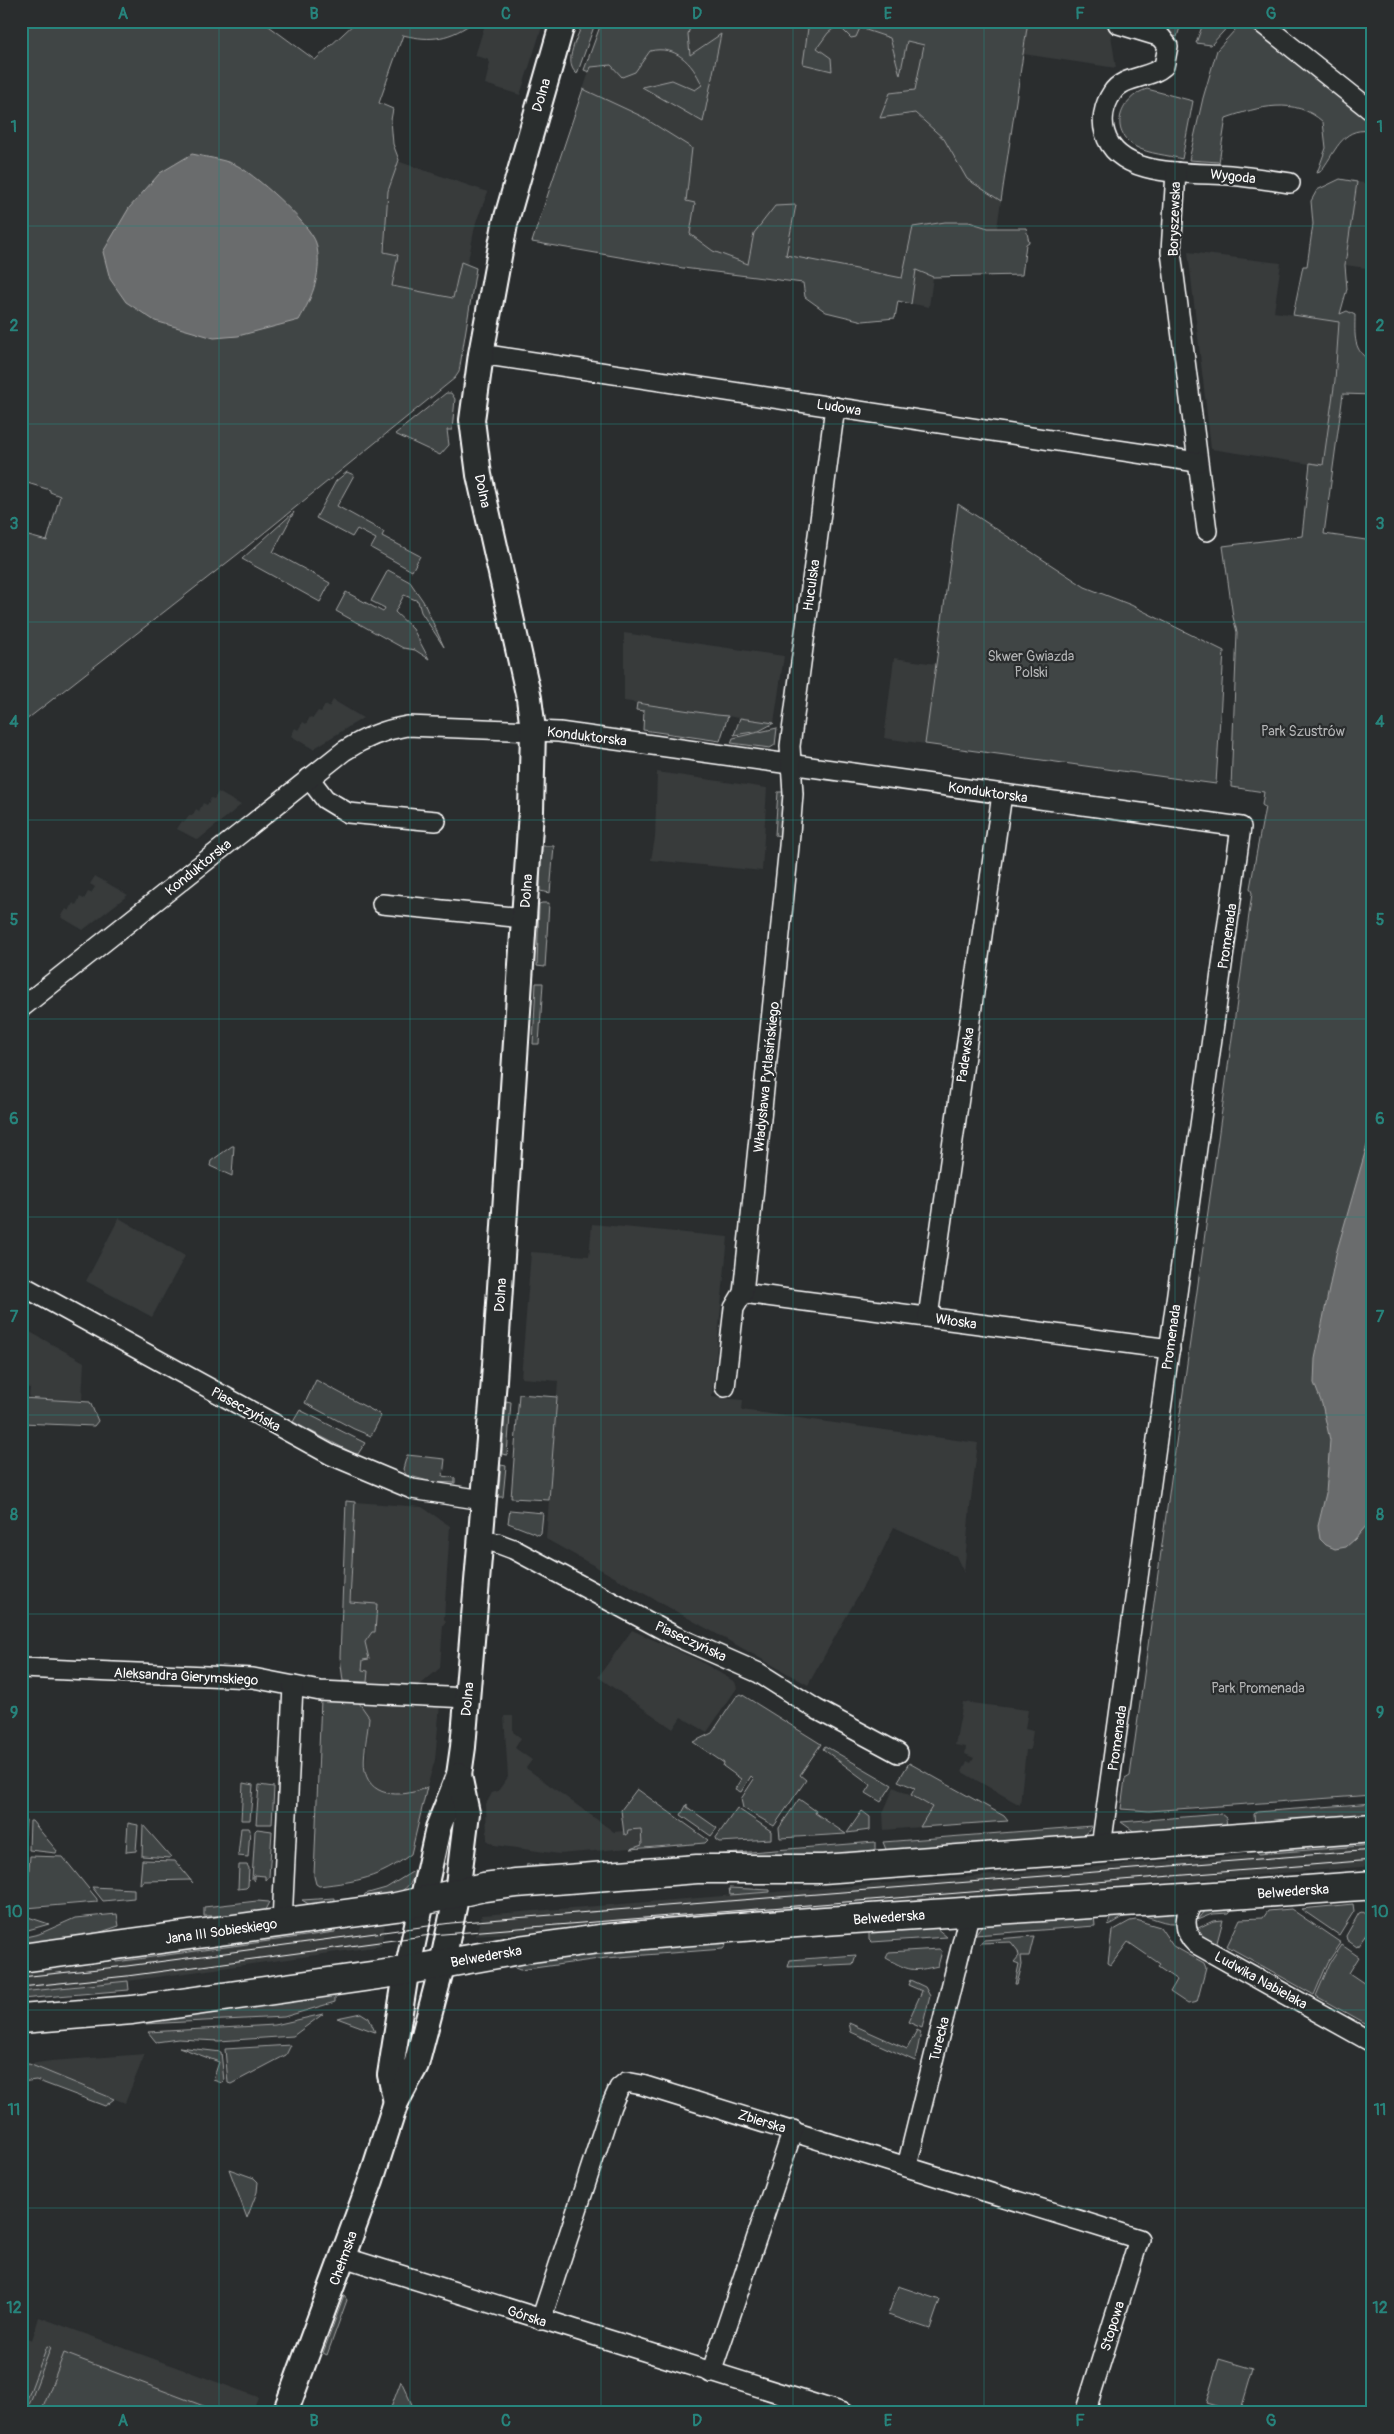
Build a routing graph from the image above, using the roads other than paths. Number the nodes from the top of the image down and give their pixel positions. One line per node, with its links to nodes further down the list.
1 (563, 21): 7 (street, Dolna)
2 (1259, 21): 4 (street)
3 (1118, 24): 5 (street, Boryszewska)
4 (1373, 112)
5 (1176, 172): 6 (street, Wygoda); 9 (street, Boryszewska)
6 (1290, 183)
7 (481, 354): 8 (street, Ludowa); 11 (street, Dolna)
8 (835, 406): 9 (street, Ludowa); 12 (street, Huculska)
9 (1197, 462): 10 (street, Boryszewska)
10 (1207, 531)
11 (533, 730): 12 (street, Konduktorska); 13 (street, Konduktorska); 18 (street, Dolna)
12 (791, 765): 14 (street, Konduktorska); 21 (street, Władysława Pytlasińskiego)
13 (309, 778): 15 (street); 19 (street, Konduktorska)
14 (1002, 794): 16 (street, Konduktorska); 22 (street, Padewska)
15 (436, 821)
16 (1241, 827): 23 (street, Promenada)
17 (382, 904): 18 (street)
18 (524, 918): 25 (street, Dolna)
19 (21, 1008)
20 (21, 1285): 25 (street, Piaseczyńska)
21 (743, 1292): 22 (street, Włoska); 24 (street, Władysława Pytlasińskiego)
22 (928, 1317): 23 (street, Włoska)
23 (1170, 1349): 33 (street, Promenada)
24 (725, 1387)
25 (483, 1500): 26 (street, Dolna)
26 (480, 1540): 29 (street, Dolna); 30 (street, Piaseczyńska)
27 (21, 1668): 28 (street, Aleksandra Gierymskiego)
28 (293, 1686): 29 (street, Aleksandra Gierymskiego); 39 (street)
29 (468, 1698): 31 (street, Dolna)
30 (898, 1753)
31 (459, 1775): 35 (street, Dolna); 37 (street, Dolna)
32 (1373, 1828): 33 (main road)
33 (1101, 1847): 35 (main road)
34 (1373, 1885): 36 (main road, Belwederska)
35 (457, 1893): 37 (main road); 41 (street, Dolna)
36 (1198, 1897): 38 (main road, Belwederska); 44 (street, Ludwika Nabielaka)
37 (421, 1902): 39 (main road, Jana III Sobieskiego); 42 (street)
38 (970, 1911): 41 (main road, Belwederska); 47 (street, Turecka)
39 (282, 1923): 40 (main road, Jana III Sobieskiego)
40 (21, 1958)
41 (442, 1964): 42 (main road, Belwederska); 45 (street, Chełmska)
42 (407, 1970): 43 (main road); 45 (street)
43 (21, 2019)
44 (1373, 2043)
45 (396, 2102): 49 (street, Chełmska)
46 (793, 2130): 47 (street, Zbierska); 50 (street, Zbierska); 51 (street)
47 (907, 2166): 48 (street, Zbierska)
48 (1139, 2239): 54 (street, Stopowa)
49 (343, 2257): 50 (street, Górska); 52 (street, Chełmska)
50 (541, 2320): 51 (street, Górska)
51 (711, 2373): 53 (street, Górska)
52 (285, 2413)
53 (843, 2413)
54 (1085, 2413)

